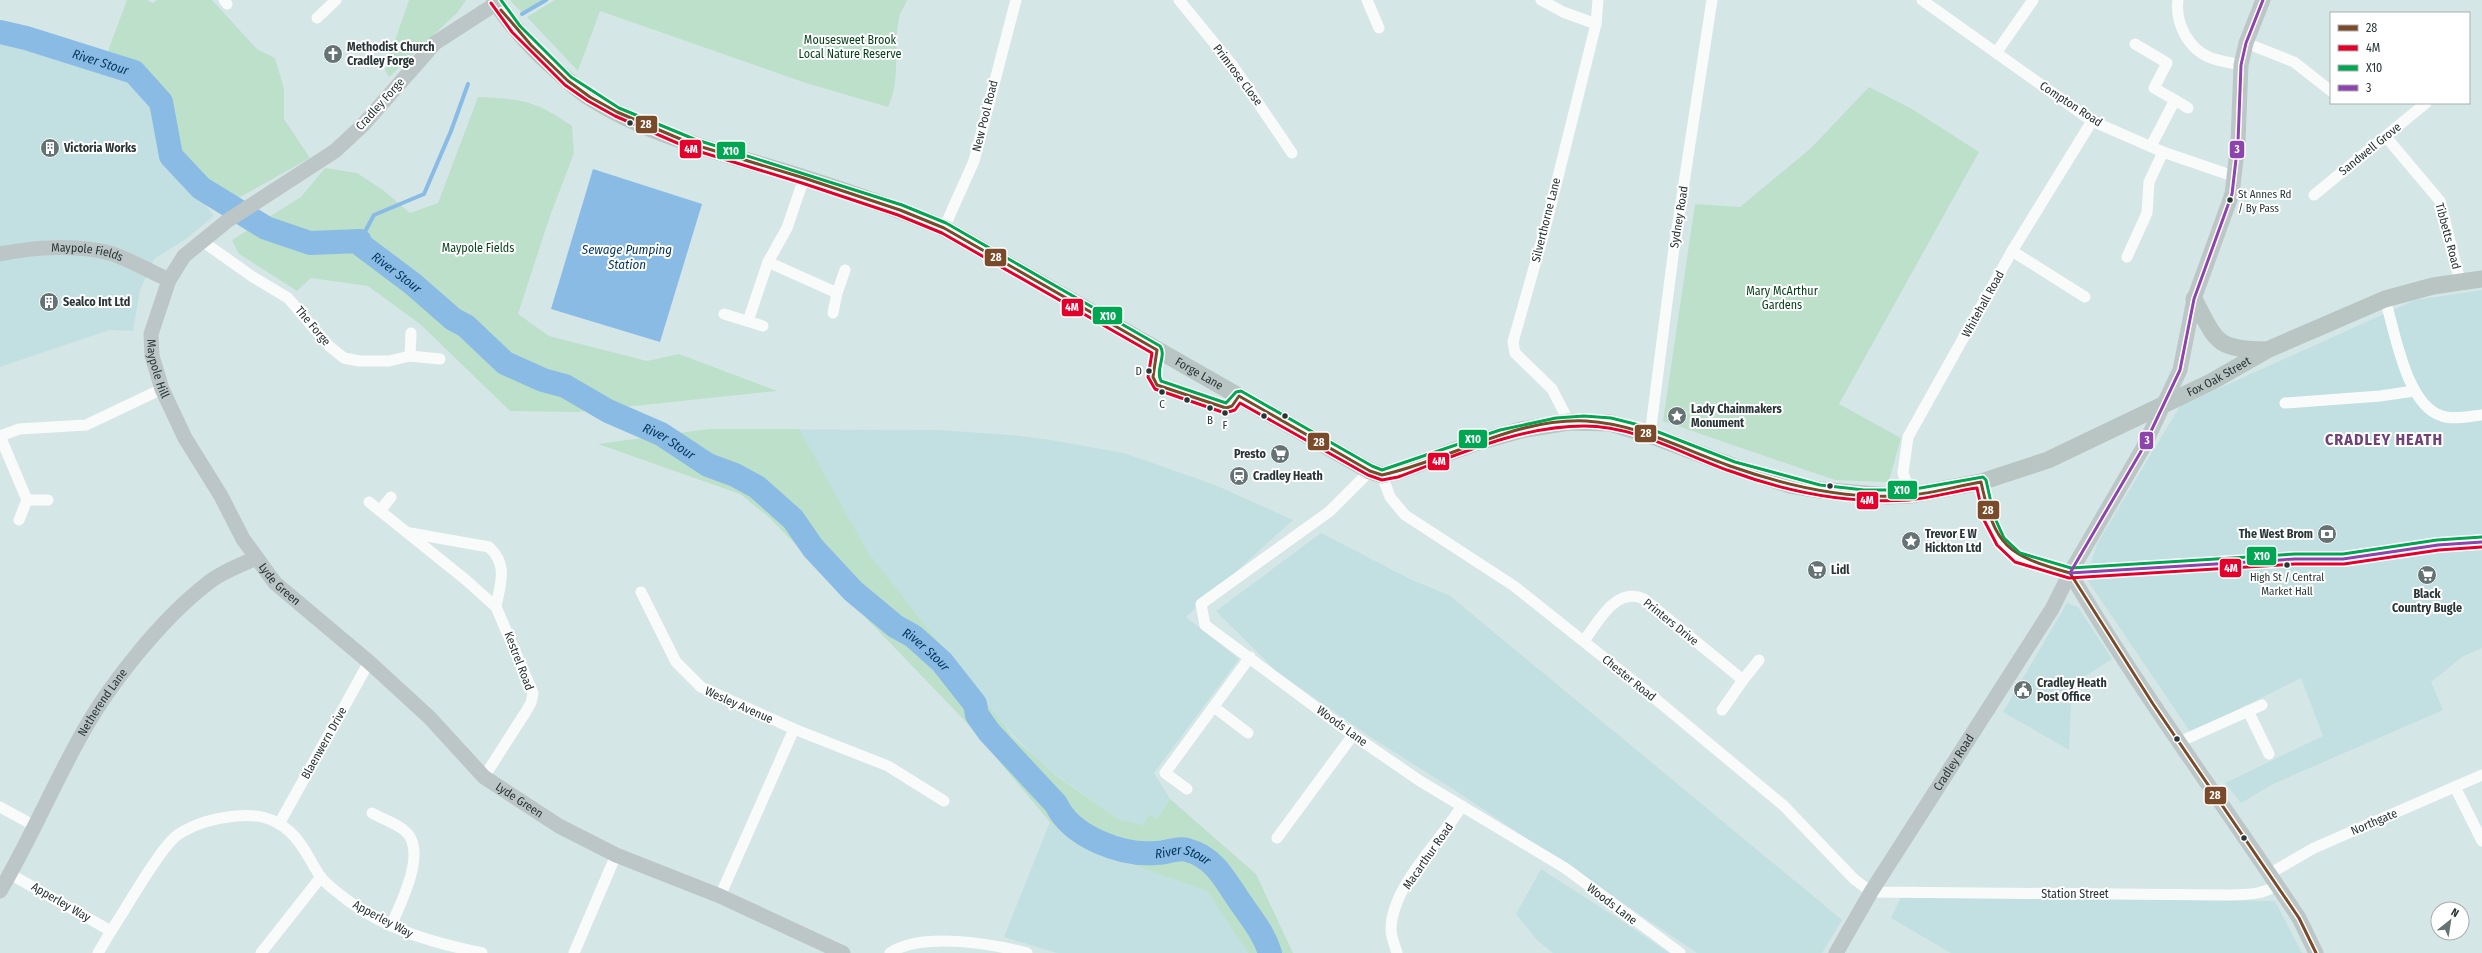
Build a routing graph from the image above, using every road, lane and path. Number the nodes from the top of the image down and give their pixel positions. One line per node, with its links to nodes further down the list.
1 (336, 0): 13 (street)
2 (1016, 0): 33 (street, New Pool Road)
3 (1179, 0): 28 (street, Primrose Close)
4 (1367, 0): 15 (street)
5 (1541, 0): 14 (street)
6 (1598, 0): 14 (street, Silverthorne Lane)
7 (1712, 0): 61 (street, Sydney Road)
8 (1922, 0): 18 (street, Compton Road)
9 (2033, 0): 18 (street)
10 (2178, 0): 19 (street)
11 (2263, 0): 16 (main road, Cradley Road)
12 (498, 4): 30 (main road, Forge Lane); 31 (main road, Cradley Forge)
13 (317, 18)
14 (1596, 24): 60 (street, Silverthorne Lane)
15 (1379, 28)
16 (2246, 43): 19 (main road, Cradley Road); 20 (street)
17 (2135, 44): 21 (street)
18 (1996, 53): 24 (street, Compton Road)
19 (2241, 65): 29 (main road, Cradley Road)
20 (2330, 90)
21 (2175, 100): 23 (street); 26 (street)
22 (2425, 104): 25 (street, Sandwell Grove)
23 (2188, 108)
24 (2092, 121): 26 (street, Compton Road); 35 (street, Whitehall Road)
25 (2386, 137): 32 (street, Sandwell Grove); 42 (street, Tibbetts Road)
26 (2151, 146): 27 (street, Compton Road)
27 (2163, 152): 29 (street, Compton Road); 37 (street)
28 (1292, 153)
29 (2236, 177): 45 (main road, Cradley Road)
30 (804, 178): 33 (main road, Forge Lane); 38 (street)
31 (280, 187): 34 (main road, Maypole Hill)
32 (2314, 195)
33 (944, 228): 63 (main road, Forge Lane)
34 (202, 241): 41 (main road, Maypole Hill); 53 (street, The Forge)
35 (2012, 251): 44 (street); 65 (street, Whitehall Road)
36 (0, 254): 41 (main road, Maypole Fields)
37 (2127, 257)
38 (768, 262): 43 (street); 49 (street)
39 (845, 270): 43 (street)
40 (2482, 279): 42 (main road, Fox Oak Street)
41 (169, 280): 55 (main road, Maypole Hill)
42 (2460, 281): 46 (main road, Fox Oak Street)
43 (837, 293): 47 (street)
44 (2085, 297)
45 (2194, 299): 52 (main road); 58 (main road, Cradley Road)
46 (2385, 300): 52 (main road, Fox Oak Street); 56 (street)
47 (833, 312)
48 (724, 314): 49 (street)
49 (748, 321): 50 (street)
50 (763, 326)
51 (411, 333): 53 (street)
52 (2267, 350): 58 (main road, Fox Oak Street)
53 (410, 356): 54 (street, The Forge)
54 (440, 359)
55 (162, 389): 62 (street); 74 (main road, Maypole Hill)
56 (2414, 391): 57 (street); 59 (street)
57 (2285, 403)
58 (2164, 405): 64 (main road, Fox Oak Street); 75 (main road, Cradley Road)
59 (2482, 415)
60 (1569, 422): 61 (main road, Fox Oak Street); 63 (main road, Fox Oak Street)
61 (1650, 435): 65 (main road, Fox Oak Street)
62 (0, 436): 67 (street)
63 (1376, 473): 78 (street, Chester Road); 79 (street, Woods Lane)
64 (1980, 482): 65 (main road, Fox Oak Street); 75 (street)
65 (1911, 495)
66 (391, 497): 70 (street)
67 (27, 500): 68 (street); 71 (street)
68 (48, 500)
69 (369, 502): 70 (street, Kestrel Road)
70 (380, 510): 72 (street, Kestrel Road)
71 (19, 520)
72 (409, 533): 77 (street, Kestrel Road); 77 (street, Kestrel Road)
73 (2482, 542): 75 (street)
74 (256, 558): 81 (main road, Lyde Green); 101 (main road, Netherend Lane)
75 (2070, 573): 90 (main road); 109 (main road, Cradley Road)
76 (641, 592): 87 (street, Wesley Avenue)
77 (496, 607): 93 (street, Kestrel Road)
78 (1584, 641): 82 (street, Printers Drive); 109 (street, Chester Road)
79 (1250, 657): 84 (street); 89 (street, Woods Lane)
80 (1759, 660): 82 (street)
81 (369, 662): 93 (main road, Lyde Green); 100 (street, Blaenwern Drive)
82 (1743, 680): 85 (street)
83 (2262, 705): 86 (street)
84 (1214, 707): 88 (street); 95 (street)
85 (1722, 710)
86 (2248, 712): 90 (street); 91 (street)
87 (794, 729): 96 (street, Wesley Avenue); 110 (street)
88 (1248, 733)
89 (1353, 735): 97 (street, Woods Lane); 102 (street)
90 (2179, 742): 107 (main road)
91 (2268, 754)
92 (2482, 775): 94 (street, Northgate)
93 (484, 777): 104 (main road, Lyde Green)
94 (2455, 788): 103 (street); 107 (street, Northgate)
95 (1187, 789)
96 (944, 801)
97 (1462, 806): 120 (street, Macarthur Road); 121 (street, Woods Lane)
98 (0, 807): 101 (street)
99 (372, 813): 111 (street)
100 (279, 824): 106 (street, Apperley Way); 112 (street, Apperley Way)
101 (35, 826): 105 (main road, Netherend Lane)
102 (1277, 838)
103 (2482, 841)
104 (616, 855): 110 (main road, Lyde Green); 116 (street)
105 (10, 874): 108 (main road, Netherend Lane); 112 (street, Apperley Way)
106 (321, 877): 111 (street, Apperley Way); 114 (street)
107 (2273, 880): 109 (street, Station Street); 123 (main road)
108 (0, 891)
109 (1871, 892): 122 (main road, Cradley Road)
110 (720, 896): 117 (main road, Lyde Green)
111 (391, 926): 115 (street, Apperley Way)
112 (111, 931): 113 (street, Apperley Way)
113 (98, 953)
114 (261, 953)
115 (482, 953)
116 (574, 953)
117 (844, 953)
118 (890, 953): 119 (street)
119 (1027, 953)
120 (1397, 953)
121 (1680, 953)
122 (1836, 953)
123 (2316, 953)

